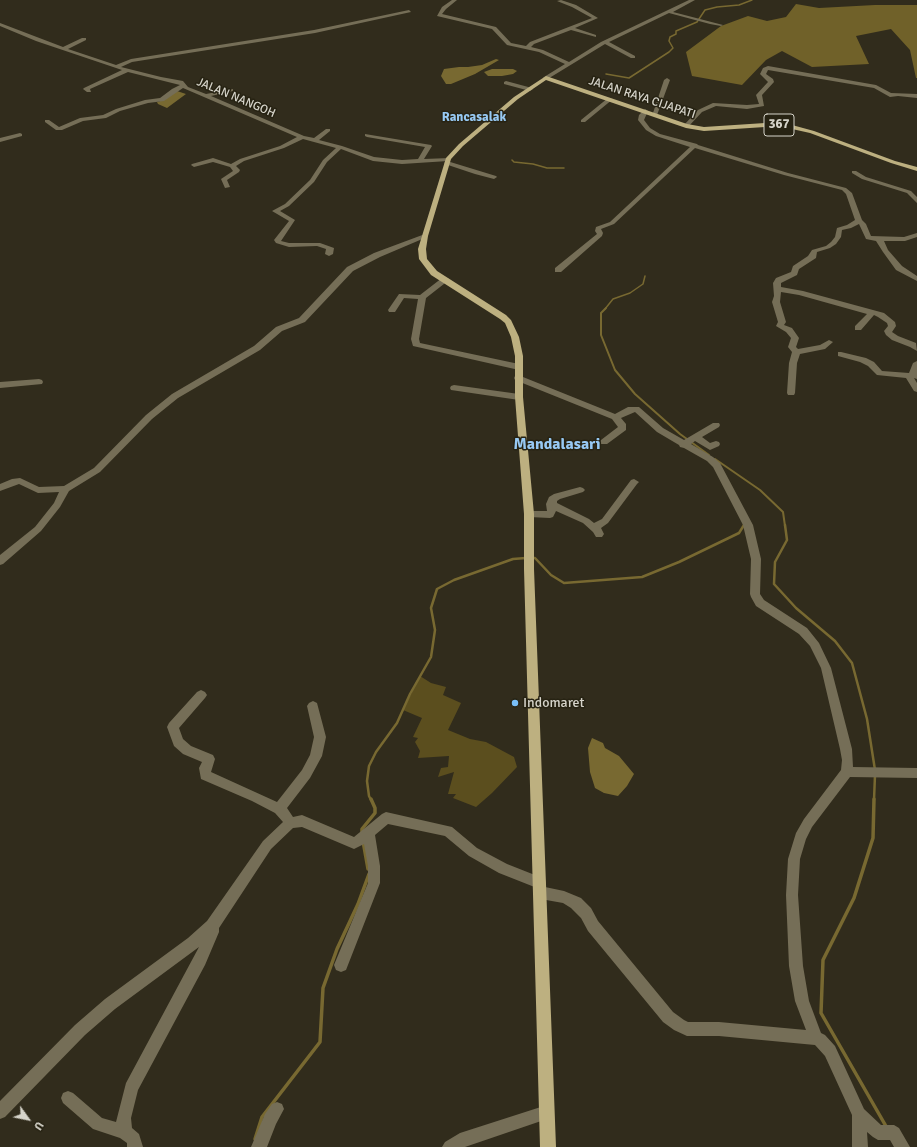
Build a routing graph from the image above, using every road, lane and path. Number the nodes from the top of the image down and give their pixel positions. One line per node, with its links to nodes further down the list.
1 (455, 0): 12 (street)
2 (693, 0): 5 (street)
3 (560, 1): 8 (street)
4 (409, 11): 18 (street)
5 (669, 12): 7 (street); 11 (street)
6 (0, 24): 13 (street, JALAN NANGOH)
7 (721, 25)
8 (571, 28): 9 (street); 12 (street)
9 (594, 36)
10 (84, 39): 13 (street)
11 (605, 42): 14 (street); 17 (street)
12 (528, 47): 17 (street)
13 (64, 49): 15 (street, JALAN NANGOH)
14 (633, 56)
15 (93, 60): 16 (street); 18 (street, JALAN NANGOH)
16 (85, 63)
17 (569, 64): 20 (street)
18 (115, 67): 19 (street, JALAN NANGOH)
19 (127, 70): 23 (street, JALAN NANGOH); 26 (street)
20 (546, 78): 24 (main road); 29 (main road, JALAN RAYA CIJAPATI / 367)
21 (667, 80): 31 (street)
22 (506, 83): 24 (street)
23 (184, 85): 27 (street, JALAN NANGOH); 32 (street)
24 (530, 89): 43 (main road)
25 (231, 90): 27 (street)
26 (89, 91)
27 (205, 96): 38 (street, JALAN NANGOH)
28 (917, 96): 34 (street)
29 (608, 100): 30 (main road, JALAN RAYA CIJAPATI / 367); 33 (street)
30 (645, 112): 31 (main road, JALAN RAYA CIJAPATI / 367); 41 (street)
31 (654, 114): 34 (main road, JALAN RAYA CIJAPATI / 367)
32 (47, 121)
33 (583, 121)
34 (686, 126): 47 (main road, JALAN RAYA CIJAPATI / 367)
35 (328, 130): 40 (street)
36 (20, 135): 39 (street)
37 (367, 135): 44 (street)
38 (302, 137): 40 (street, JALAN NANGOH); 46 (street)
39 (0, 140)
40 (314, 141): 42 (street, JALAN NANGOH)
41 (695, 145): 52 (street); 57 (street)
42 (340, 147): 44 (street, JALAN NANGOH); 56 (street)
43 (447, 161): 44 (street, JALAN NANGOH); 49 (street); 54 (main road)
44 (418, 162)
45 (194, 165): 46 (street)
46 (232, 166): 50 (street)
47 (917, 169)
48 (854, 172): 51 (street)
49 (494, 177)
50 (227, 187)
51 (917, 200)
52 (859, 221): 55 (street); 60 (street)
53 (917, 235): 55 (street)
54 (425, 236): 59 (main road); 86 (street)
55 (880, 239): 58 (street)
56 (329, 254)
57 (558, 270)
58 (917, 279)
59 (445, 280): 61 (street); 70 (main road)
60 (777, 289): 63 (street); 67 (street)
61 (422, 297): 62 (street); 70 (street)
62 (392, 310)
63 (873, 312): 64 (street); 66 (street)
64 (858, 328)
65 (829, 342): 67 (street)
66 (917, 349)
67 (796, 352): 77 (street)
68 (841, 354): 71 (street)
69 (917, 363): 71 (street)
70 (519, 367): 72 (main road)
71 (913, 375): 76 (street)
72 (518, 378): 78 (main road); 79 (street)
73 (39, 382): 74 (street)
74 (0, 385)
75 (454, 388): 78 (street)
76 (917, 389)
77 (791, 394)
78 (519, 397): 89 (main road)
79 (615, 417): 81 (street); 82 (street)
80 (716, 425): 81 (street)
81 (689, 441): 83 (street); 93 (street)
82 (604, 442)
83 (716, 444)
84 (634, 482): 88 (street)
85 (0, 488): 86 (street)
86 (66, 489): 90 (street)
87 (580, 490): 88 (street)
88 (551, 504): 89 (street)
89 (529, 514): 98 (main road)
90 (0, 561)
91 (201, 695): 95 (street)
92 (313, 706): 95 (street)
93 (847, 772): 94 (street); 101 (street)
94 (917, 772)
95 (279, 809): 96 (street)
96 (290, 823): 97 (street); 99 (street)
97 (364, 836): 98 (street); 100 (street)
98 (540, 888): 101 (street); 105 (main road)
99 (212, 926): 104 (street); 107 (street)
100 (341, 965)
101 (816, 1038): 106 (street)
102 (68, 1098): 107 (street)
103 (277, 1109): 109 (street)
104 (0, 1112)
105 (547, 1112): 110 (street); 111 (main road)
106 (859, 1114): 112 (street); 113 (street)
107 (124, 1132): 108 (street)
108 (135, 1147)
109 (259, 1147)
110 (450, 1147)
111 (548, 1147)
112 (860, 1147)
113 (902, 1147)

